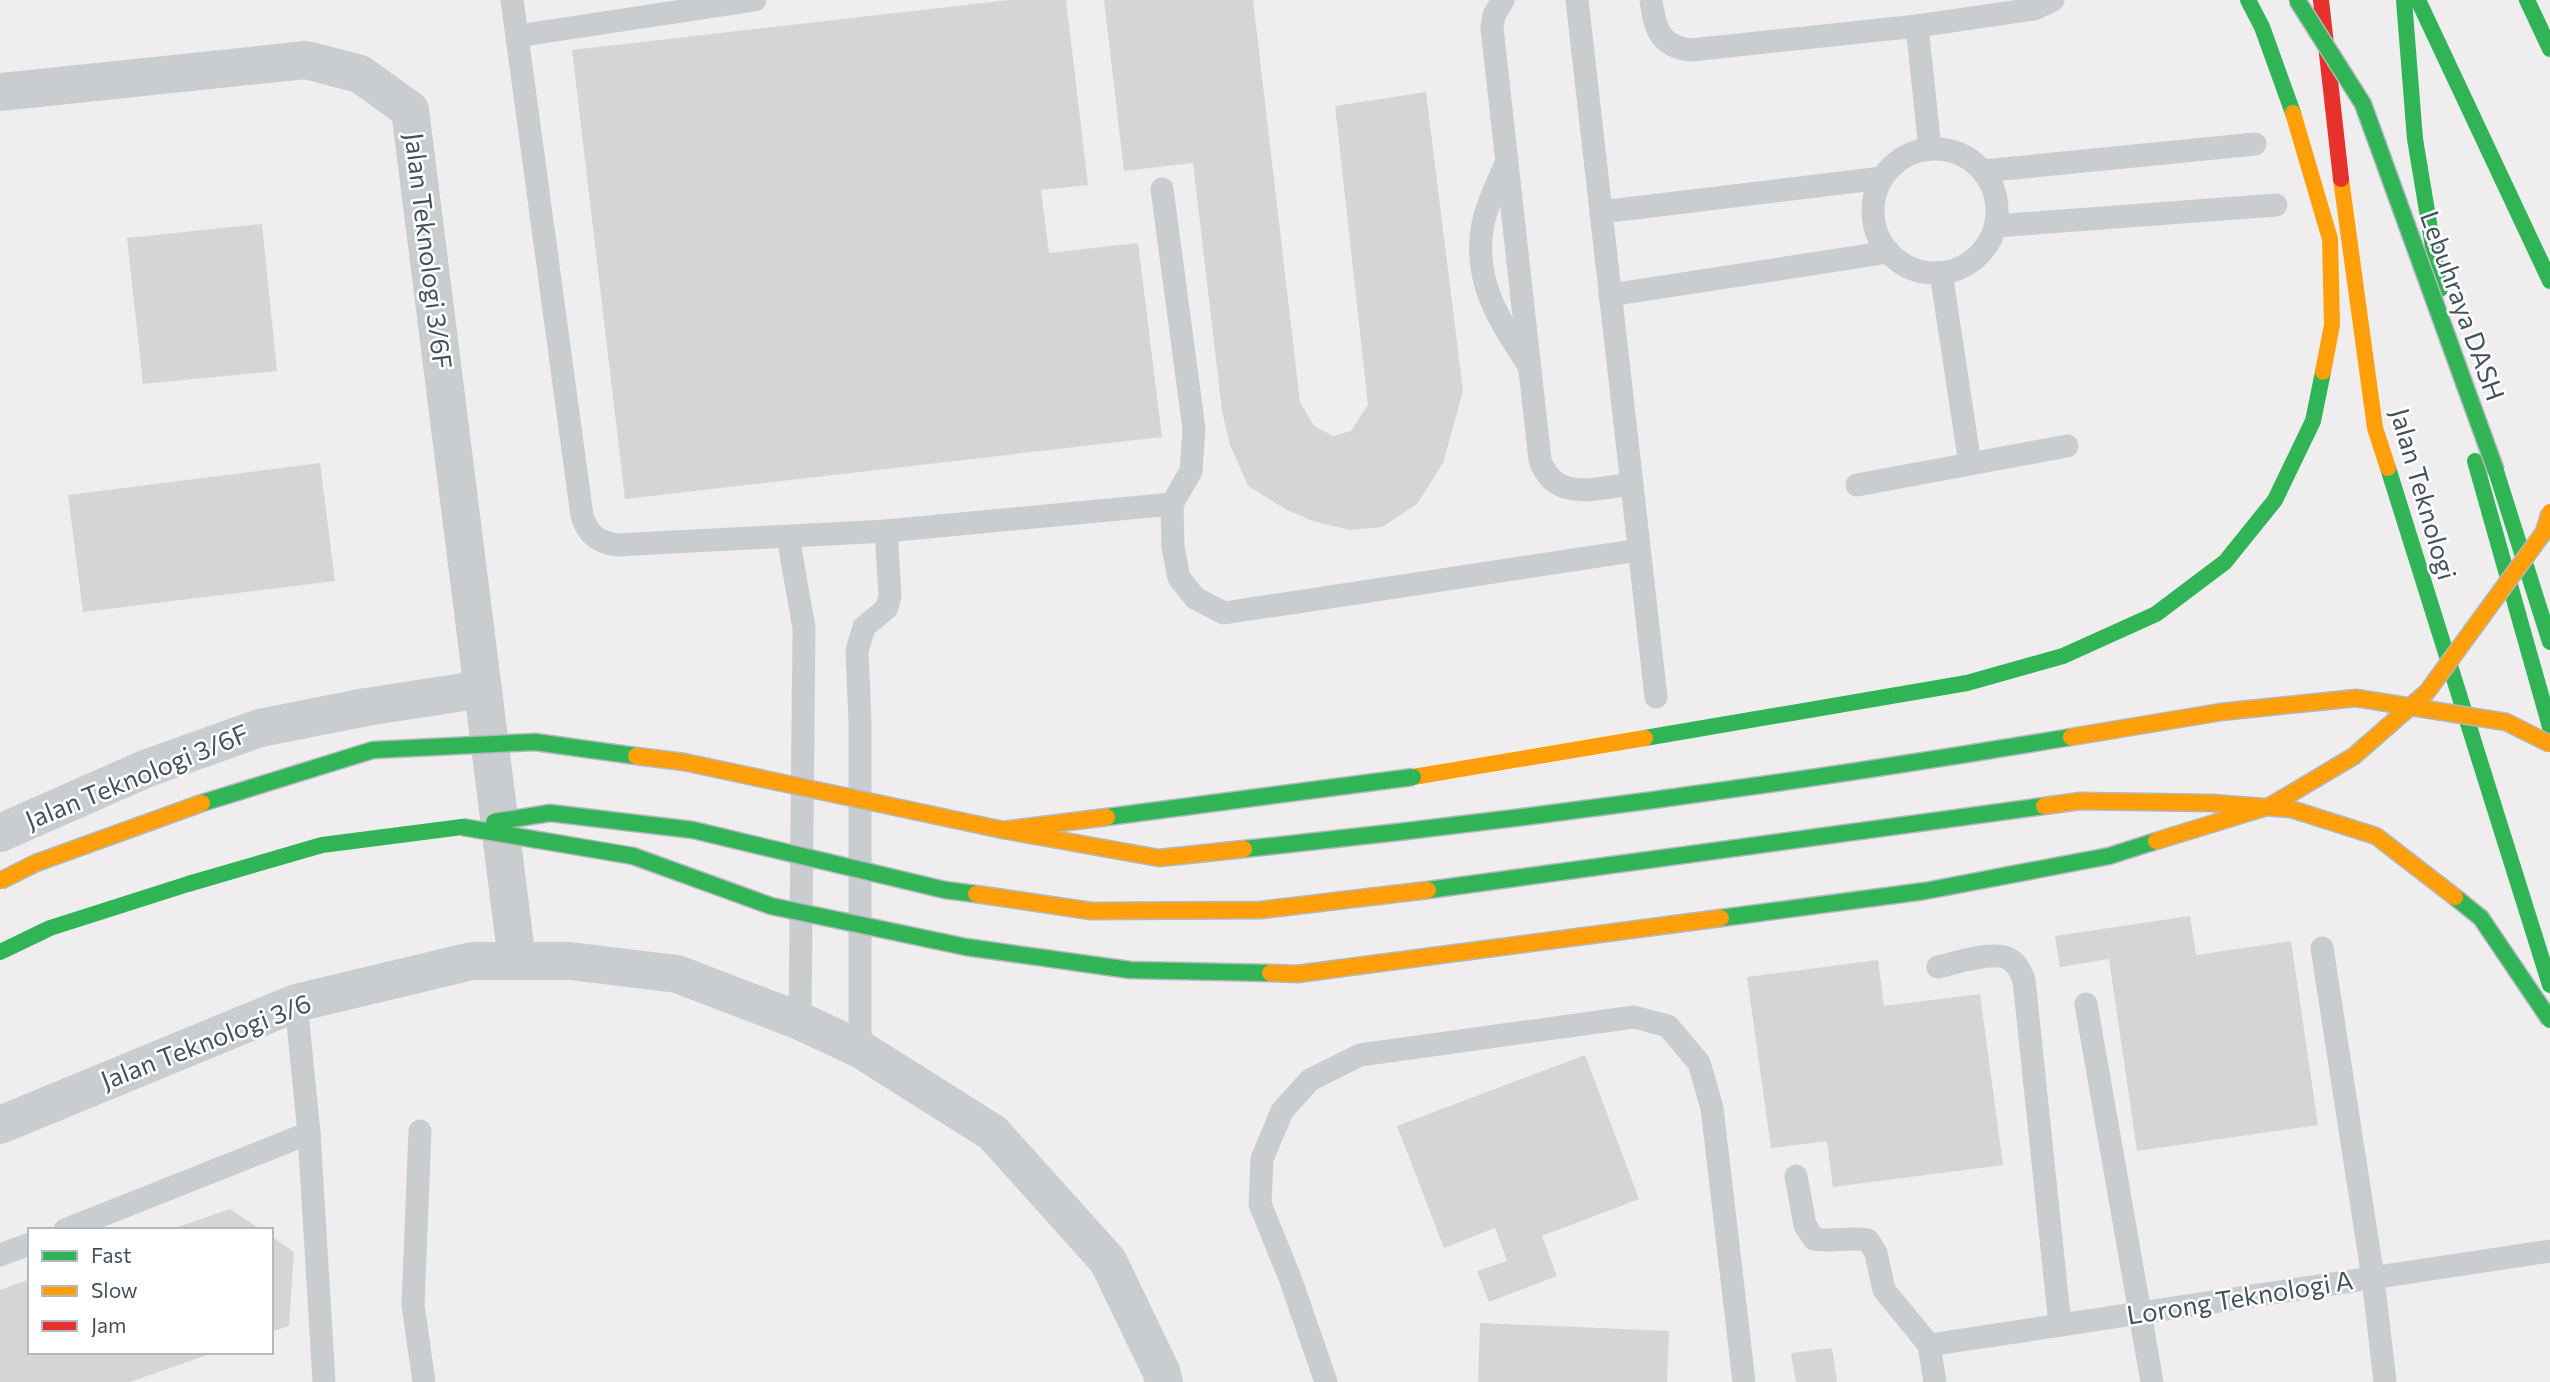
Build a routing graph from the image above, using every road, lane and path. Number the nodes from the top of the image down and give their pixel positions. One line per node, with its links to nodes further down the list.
1 (512, 0): 14 (lane)
2 (755, 0): 14 (lane)
3 (1503, 0): 19 (lane)
4 (1577, 0): 24 (lane)
5 (1651, 0): 13 (lane)
6 (2053, 0): 13 (lane)
7 (2248, 0): 46 (main road, bridge)
8 (2297, 0): 40 (main road, Lebuhraya DASH, bridge)
9 (2321, 0): 53 (main road, Jalan Teknologi)
10 (2404, 0): 43 (main road)
11 (2418, 0): 28 (main road)
12 (2527, 0): 15 (main road)
13 (1917, 26): 18 (lane)
14 (517, 36): 38 (lane)
15 (2550, 49)
16 (0, 93): 41 (street, Jalan Teknologi 3/6F)
17 (2255, 144): 20 (lane)
18 (1930, 149): 20 (lane); 21 (lane)
19 (1507, 159): 30 (lane); 30 (lane)
20 (1983, 171): 25 (lane)
21 (1882, 178): 24 (lane); 26 (lane)
22 (1162, 190): 35 (lane)
23 (2276, 205): 25 (lane)
24 (1601, 212): 29 (lane)
25 (1996, 226): 27 (lane)
26 (1889, 252): 27 (lane); 29 (lane)
27 (1941, 273): 32 (lane)
28 (2550, 281)
29 (1611, 295): 33 (lane)
30 (1530, 367): 33 (lane)
31 (2067, 446): 32 (lane)
32 (1969, 464): 34 (lane)
33 (1632, 484): 39 (lane)
34 (1857, 485)
35 (1172, 504): 37 (lane); 39 (lane)
36 (2550, 513): 45 (main road, bridge)
37 (886, 531): 38 (lane); 58 (lane)
38 (788, 537): 57 (lane)
39 (1639, 550): 42 (lane)
40 (2550, 642)
41 (483, 689): 47 (street, Jalan Teknologi 3/6F); 51 (street, Jalan Teknologi 3/6F)
42 (1656, 697)
43 (2550, 727)
44 (2550, 744): 46 (main road, bridge)
45 (462, 827): 50 (main road); 56 (main road, bridge)
46 (1003, 830): 48 (main road, bridge)
47 (0, 833)
48 (0, 881)
49 (2322, 948): 67 (lane)
50 (0, 952)
51 (517, 961): 54 (street, Jalan Teknologi 3/6); 57 (street, Jalan Teknologi 3/6)
52 (1938, 967): 69 (lane)
53 (2550, 985)
54 (296, 1003): 59 (street, Jalan Teknologi 3/6); 61 (lane)
55 (2086, 1004): 68 (lane)
56 (2550, 1020)
57 (800, 1021): 58 (street, Jalan Teknologi 3/6)
58 (860, 1049): 73 (street, Jalan Teknologi 3/6)
59 (0, 1125)
60 (420, 1130): 72 (lane)
61 (309, 1133): 63 (lane); 71 (lane)
62 (1796, 1176): 70 (lane)
63 (70, 1228)
64 (28, 1245): 66 (lane)
65 (2550, 1251): 67 (lane, Lorong Teknologi A)
66 (0, 1255)
67 (2373, 1278): 68 (lane, Lorong Teknologi A); 78 (lane)
68 (2142, 1313): 69 (lane, Lorong Teknologi A); 77 (lane)
69 (2060, 1325): 70 (lane, Lorong Teknologi A)
70 (1929, 1345): 76 (lane)
71 (324, 1382)
72 (424, 1382)
73 (1164, 1382)
74 (1326, 1382): 75 (lane)
75 (1744, 1382)
76 (1936, 1382)
77 (2152, 1382)
78 (2385, 1382)

